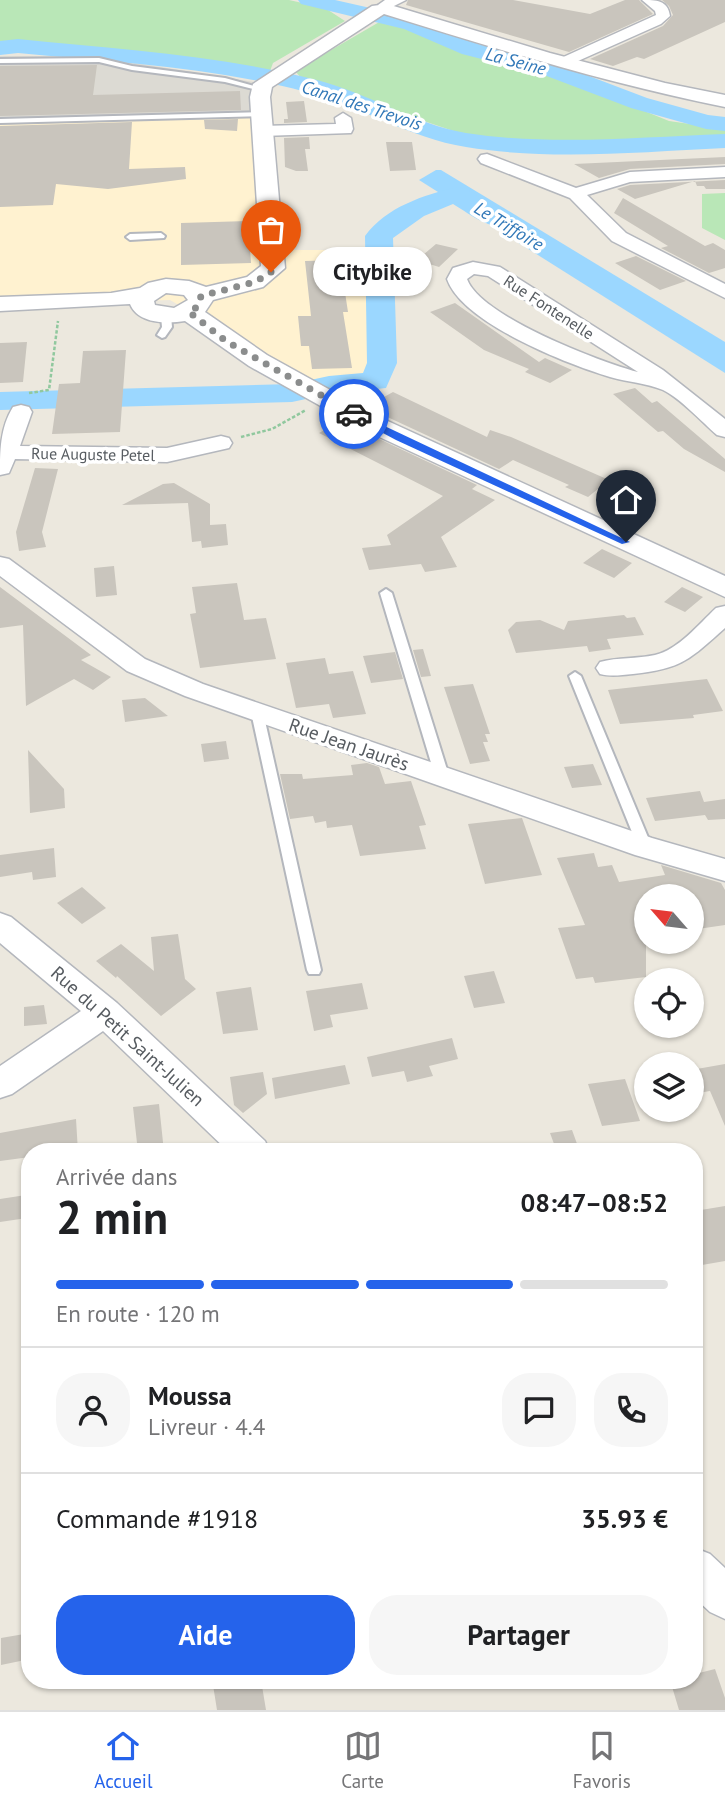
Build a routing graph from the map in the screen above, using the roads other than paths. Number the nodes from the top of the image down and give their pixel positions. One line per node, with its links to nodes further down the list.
1 (354, 0): 3 (street)
2 (649, 0): 5 (street)
3 (379, 10): 5 (street); 6 (street)
4 (0, 61): 6 (lane)
5 (564, 62): 7 (street)
6 (263, 85): 10 (street)
7 (725, 101)
8 (343, 118): 10 (street)
9 (0, 121): 10 (lane)
10 (262, 123): 18 (street)
11 (487, 159): 13 (street)
12 (725, 172): 13 (street)
13 (576, 194): 16 (street)
14 (162, 236): 15 (lane)
15 (130, 237)
16 (725, 292)
17 (0, 304): 18 (street)
18 (167, 310): 19 (street); 26 (street)
19 (0, 312)
20 (668, 385): 20 (street, Rue Fontenelle); 22 (street, Rue Fontenelle)
21 (24, 404): 24 (street, Rue Auguste Petel)
22 (725, 430)
23 (220, 443): 24 (street, Rue Auguste Petel)
24 (2, 459)
25 (0, 565): 31 (street, Rue Jean Jaurès)
26 (725, 588)
27 (386, 593): 32 (lane)
28 (725, 614): 29 (street)
29 (609, 668)
30 (575, 676): 33 (lane)
31 (257, 712): 32 (street, Rue Jean Jaurès); 36 (lane)
32 (442, 776): 33 (street, Rue Jean Jaurès)
33 (645, 847): 34 (street, Rue Jean Jaurès)
34 (725, 870)
35 (0, 925): 37 (street, Rue du Petit Saint-Julien)
36 (314, 970)
37 (104, 1012): 38 (street); 39 (street, Rue du Petit Saint-Julien)
38 (0, 1084)
39 (243, 1143)
40 (703, 1576): 41 (street)
41 (725, 1597)

